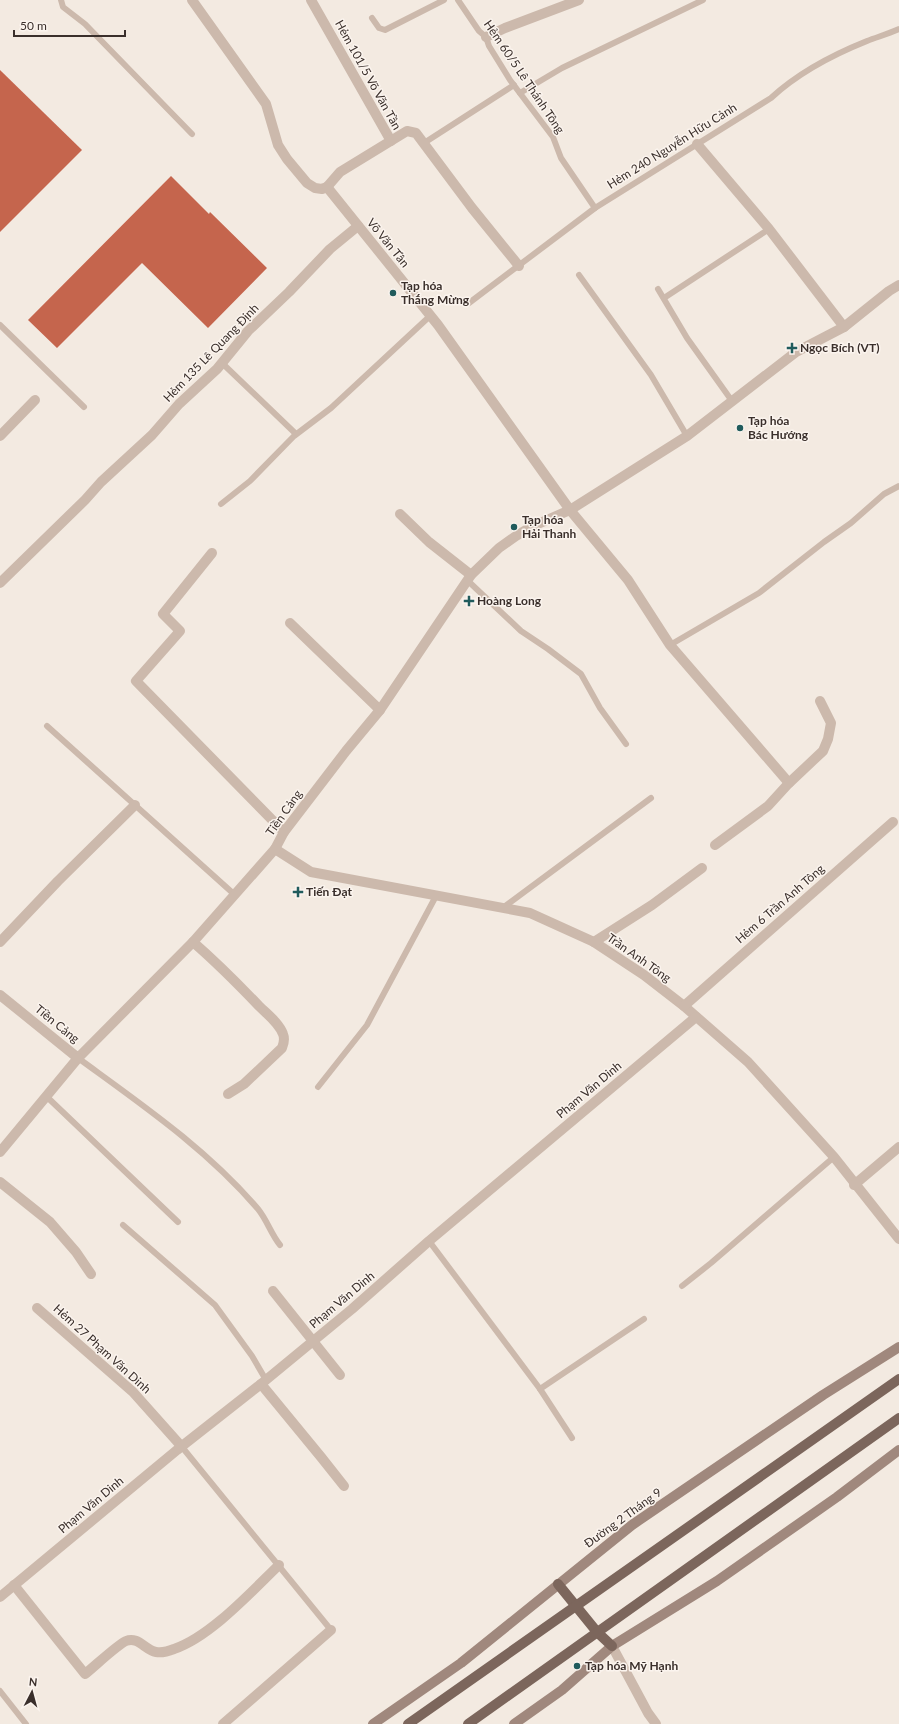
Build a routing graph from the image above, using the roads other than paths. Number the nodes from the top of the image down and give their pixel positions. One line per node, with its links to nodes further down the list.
1 (61, 0): 13 (lane)
2 (192, 0): 17 (street)
3 (311, 0): 14 (street, Hẻm 101/5 Võ Văn Tần)
4 (444, 0): 8 (lane)
5 (458, 0): 10 (lane, Hẻm 60/5 Lê Thánh Tông)
6 (579, 0): 10 (street)
7 (702, 0): 12 (lane)
8 (372, 18)
9 (899, 29): 16 (lane, Hẻm 240 Nguyễn Hữu Cảnh)
10 (486, 37): 11 (lane, Hẻm 60/5 Lê Thánh Tông)
11 (514, 85): 12 (lane, Hẻm 60/5 Lê Thánh Tông); 15 (lane)
12 (520, 93): 18 (lane, Hẻm 60/5 Lê Thánh Tông)
13 (192, 134)
14 (391, 142): 15 (street); 17 (street)
15 (424, 143): 21 (street)
16 (697, 144): 18 (lane, Hẻm 240 Nguyễn Hữu Cảnh); 20 (street)
17 (327, 187): 19 (street, Võ Văn Tần)
18 (595, 208): 21 (lane, Hẻm 240 Nguyễn Hữu Cảnh)
19 (358, 226): 27 (street, Võ Văn Tần); 30 (street, Hẻm 135 Lê Quang Định)
20 (769, 229): 25 (lane); 29 (street)
21 (519, 266): 26 (lane, Hẻm 240 Nguyễn Hữu Cảnh)
22 (579, 275): 36 (lane)
23 (899, 285): 29 (street, Tiền Cảng)
24 (658, 289): 25 (lane)
25 (664, 298): 32 (lane)
26 (469, 303)
27 (430, 316): 34 (lane); 39 (street, Võ Văn Tần)
28 (0, 325): 33 (lane)
29 (844, 327): 32 (street, Tiền Cảng)
30 (222, 362): 34 (lane); 43 (street, Hẻm 135 Lê Quang Định)
31 (35, 400): 35 (street)
32 (732, 401): 36 (street, Tiền Cảng)
33 (84, 407)
34 (296, 434): 38 (lane)
35 (0, 436)
36 (687, 436): 39 (street, Tiền Cảng)
37 (899, 486): 45 (lane)
38 (222, 504)
39 (570, 510): 42 (street, Tiền Cảng); 45 (street, Võ Văn Tần)
40 (400, 514): 42 (street)
41 (212, 553): 54 (street)
42 (469, 578): 47 (street, Tiền Cảng); 49 (lane)
43 (0, 583)
44 (290, 623): 47 (street)
45 (670, 646): 50 (street, Võ Văn Tần)
46 (820, 701): 50 (street)
47 (380, 710): 54 (street, Tiền Cảng)
48 (47, 726): 52 (lane)
49 (626, 744)
50 (789, 783): 55 (street)
51 (651, 798): 60 (lane)
52 (135, 805): 58 (lane); 61 (street)
53 (893, 822): 65 (street, Hẻm 6 Trần Anh Tông)
54 (284, 832): 56 (street, Tiền Cảng)
55 (715, 845)
56 (275, 849): 58 (street, Tiền Cảng); 59 (street, Trần Anh Tông)
57 (702, 868): 63 (street)
58 (235, 895): 62 (street, Tiền Cảng)
59 (436, 896): 60 (street, Trần Anh Tông); 68 (lane)
60 (504, 907): 63 (street, Trần Anh Tông)
61 (0, 942)
62 (193, 942): 67 (street, Tiền Cảng); 69 (street)
63 (594, 942): 65 (street, Trần Anh Tông)
64 (0, 995): 67 (street, Tiền Cảng)
65 (684, 1006): 66 (street, Trần Anh Tông)
66 (696, 1017): 73 (street, Trần Anh Tông); 79 (street, Phạm Văn Dinh)
67 (78, 1058): 70 (street); 80 (lane)
68 (318, 1087)
69 (228, 1094)
70 (46, 1096): 72 (street); 76 (lane)
71 (899, 1147): 75 (street)
72 (0, 1152)
73 (834, 1156): 75 (street, Trần Anh Tông); 82 (lane)
74 (0, 1182): 81 (street)
75 (854, 1185): 78 (street, Trần Anh Tông)
76 (178, 1222)
77 (123, 1225): 90 (lane)
78 (899, 1239)
79 (429, 1242): 86 (street, Phạm Văn Dinh); 91 (lane)
80 (280, 1245)
81 (91, 1274)
82 (682, 1286)
83 (273, 1290): 86 (street)
84 (37, 1308): 94 (street, Hẻm 27 Phạm Văn Dinh)
85 (644, 1319): 91 (lane)
86 (313, 1341): 88 (street); 90 (street, Phạm Văn Dinh)
87 (899, 1347): 98 (main road, Đường 2 Tháng 9)
88 (340, 1375)
89 (899, 1379): 101 (main road)
90 (264, 1382): 94 (street, Phạm Văn Dinh); 96 (street)
91 (540, 1389): 93 (lane)
92 (899, 1418): 103 (main road)
93 (572, 1438)
94 (182, 1447): 97 (lane); 99 (street, Phạm Văn Dinh)
95 (899, 1450): 104 (main road)
96 (344, 1486)
97 (279, 1565): 99 (street); 102 (lane)
98 (558, 1584): 101 (main road); 108 (main road, Đường 2 Tháng 9)
99 (14, 1585): 100 (street, Phạm Văn Dinh)
100 (0, 1597)
101 (576, 1606): 103 (main road); 109 (main road)
102 (331, 1630): 107 (street)
103 (597, 1632): 104 (main road); 110 (main road)
104 (612, 1646): 111 (main road); 112 (street)
105 (0, 1691): 106 (lane)
106 (26, 1724)
107 (223, 1724)
108 (373, 1724)
109 (408, 1724)
110 (468, 1724)
111 (514, 1724)
112 (656, 1724)

